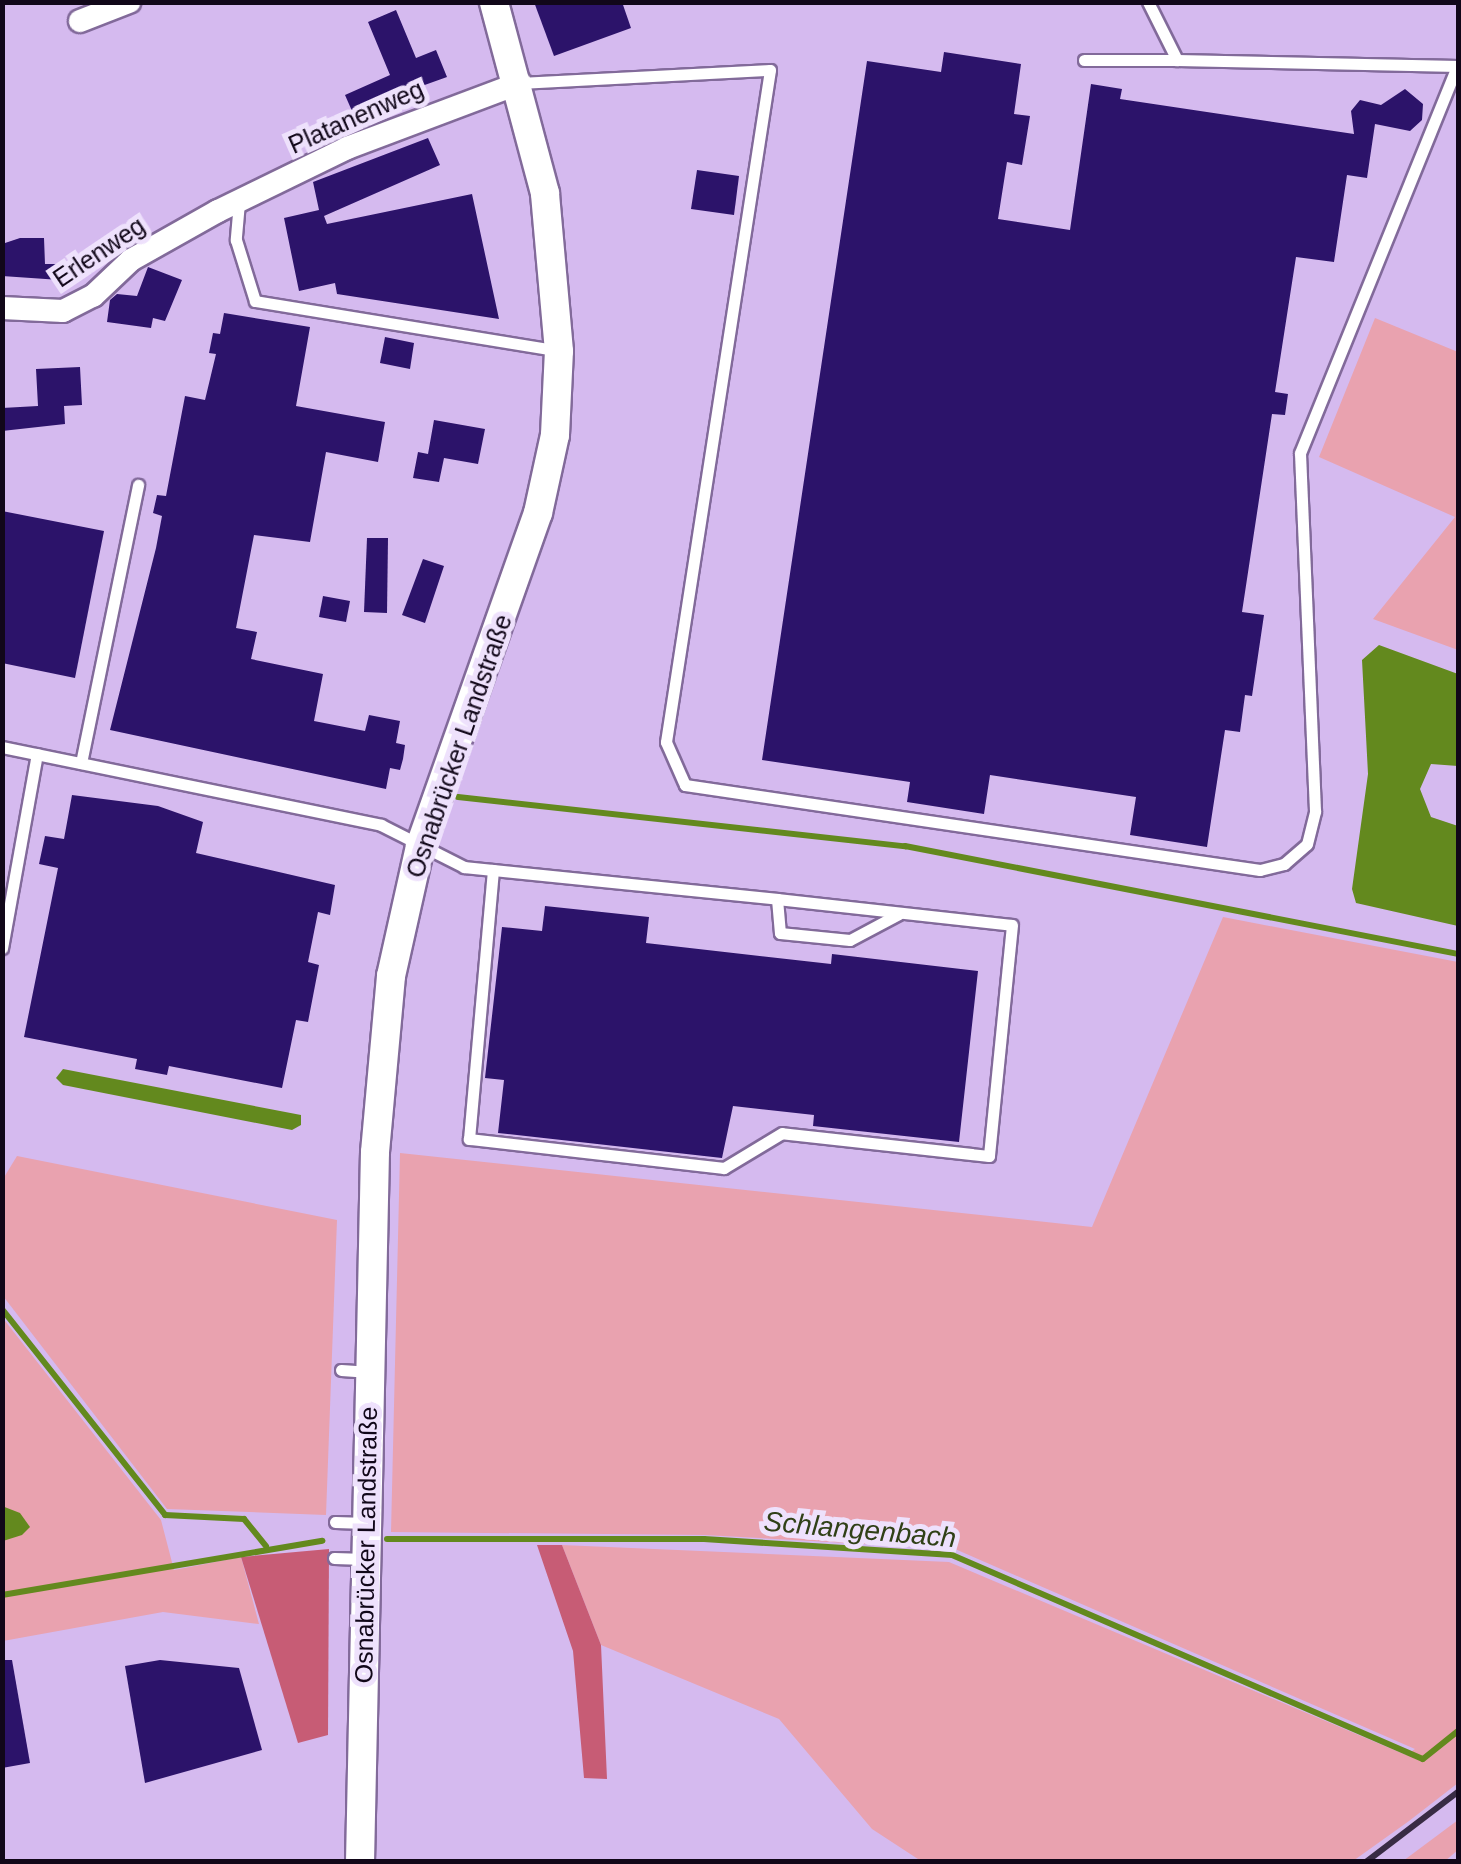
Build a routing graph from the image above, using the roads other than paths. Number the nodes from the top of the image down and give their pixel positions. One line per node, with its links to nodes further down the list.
1 (129, 2): 4 (street)
2 (494, 2): 8 (street, Osnabrücker Landstraße)
3 (1148, 2): 6 (lane)
4 (80, 21)
5 (1084, 60): 6 (lane)
6 (1177, 60): 7 (lane)
7 (1457, 67): 8 (lane)
8 (520, 84): 9 (street, Platanenweg); 11 (street, Osnabrücker Landstraße)
9 (228, 206): 10 (street, Erlenweg); 11 (lane)
10 (2, 308)
11 (559, 351): 16 (street, Osnabrücker Landstraße)
12 (138, 485): 15 (lane)
13 (2, 748): 14 (lane)
14 (37, 754): 15 (lane); 20 (lane)
15 (81, 763): 16 (lane)
16 (420, 846): 17 (lane); 22 (street, Osnabrücker Landstraße)
17 (493, 870): 18 (lane); 19 (lane)
18 (776, 899): 19 (lane); 19 (lane)
19 (901, 913)
20 (2, 948)
21 (340, 1370): 22 (lane)
22 (370, 1372): 24 (street, Osnabrücker Landstraße)
23 (336, 1522): 24 (lane)
24 (366, 1523): 26 (street, Osnabrücker Landstraße)
25 (334, 1558): 26 (lane)
26 (366, 1559): 27 (street, Osnabrücker Landstraße)
27 (360, 1862)

